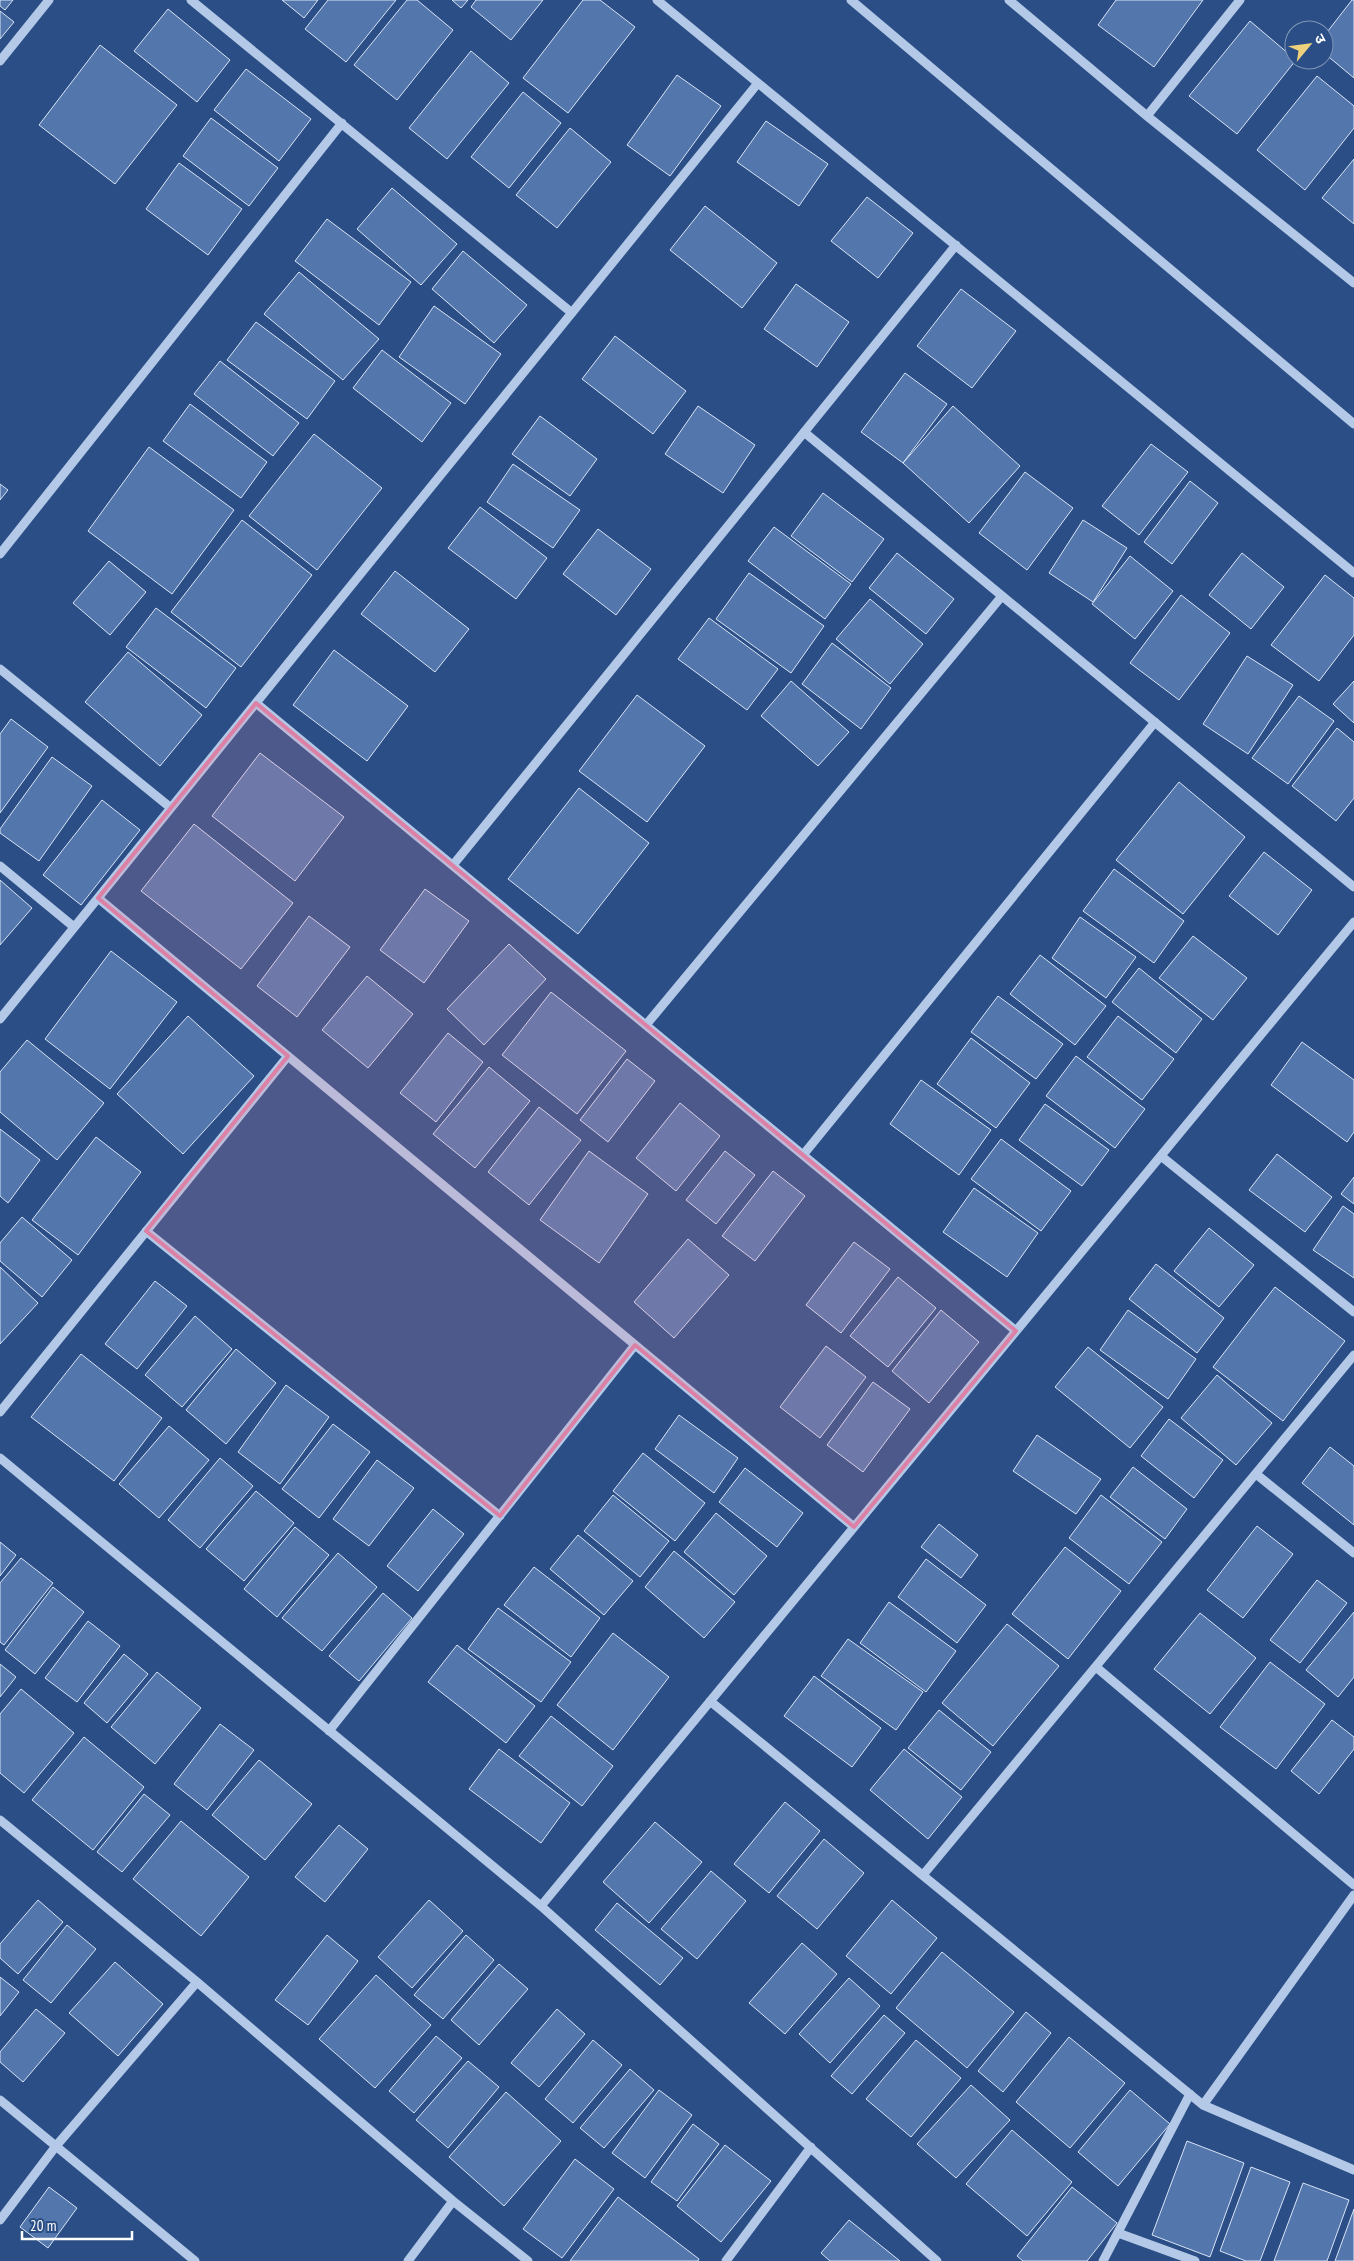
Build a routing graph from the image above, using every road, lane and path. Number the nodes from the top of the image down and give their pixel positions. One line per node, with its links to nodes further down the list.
1 (49, 0): 7 (street)
2 (191, 0): 10 (street)
3 (657, 0): 8 (street)
4 (851, 0): 14 (street)
5 (1009, 0): 9 (street)
6 (1240, 0): 9 (street)
7 (0, 61)
8 (758, 83): 11 (street); 13 (street)
9 (1147, 116): 12 (street)
10 (342, 123): 13 (street); 16 (street)
11 (956, 245): 15 (street); 17 (street)
12 (1354, 283)
13 (572, 313): 20 (street)
14 (1354, 424)
15 (804, 432): 18 (street); 23 (street)
16 (0, 554)
17 (1354, 573)
18 (1002, 596): 21 (street); 30 (street)
19 (0, 669): 22 (street)
20 (256, 703): 22 (street); 23 (street)
21 (1154, 722): 25 (street); 32 (street)
22 (171, 808): 26 (street)
23 (453, 865): 30 (street)
24 (0, 866): 28 (street)
25 (1354, 887)
26 (98, 898): 28 (street); 31 (street)
27 (1354, 922): 33 (street)
28 (74, 927): 29 (street)
29 (0, 1019)
30 (646, 1025): 32 (street)
31 (288, 1056): 34 (street); 37 (street)
32 (803, 1154): 36 (street)
33 (1160, 1156): 35 (street); 36 (street)
34 (146, 1232): 39 (street); 42 (street)
35 (1354, 1312)
36 (1016, 1331): 43 (street)
37 (636, 1346): 42 (street); 43 (street)
38 (1354, 1355): 41 (street)
39 (0, 1412)
40 (0, 1458): 47 (street)
41 (1256, 1474): 44 (street); 45 (street)
42 (500, 1516): 47 (street)
43 (854, 1527): 46 (street)
44 (1354, 1553)
45 (1096, 1667): 49 (street); 50 (street)
46 (710, 1701): 49 (street); 52 (street)
47 (329, 1731): 52 (street)
48 (0, 1820): 53 (street)
49 (923, 1875): 54 (street)
50 (1354, 1885)
51 (1354, 1895): 56 (street)
52 (541, 1906): 58 (street)
53 (196, 1982): 57 (street); 60 (street)
54 (1190, 2094): 56 (street); 62 (street)
55 (0, 2100): 57 (street)
56 (1203, 2105): 59 (street)
57 (56, 2146): 61 (street); 63 (street)
58 (811, 2147): 66 (street); 67 (street)
59 (1354, 2170)
60 (453, 2201): 64 (street); 65 (street)
61 (0, 2220)
62 (1118, 2233): 68 (street); 69 (street)
63 (195, 2261)
64 (408, 2261)
65 (528, 2261)
66 (726, 2261)
67 (937, 2261)
68 (1104, 2261)
69 (1194, 2261)

